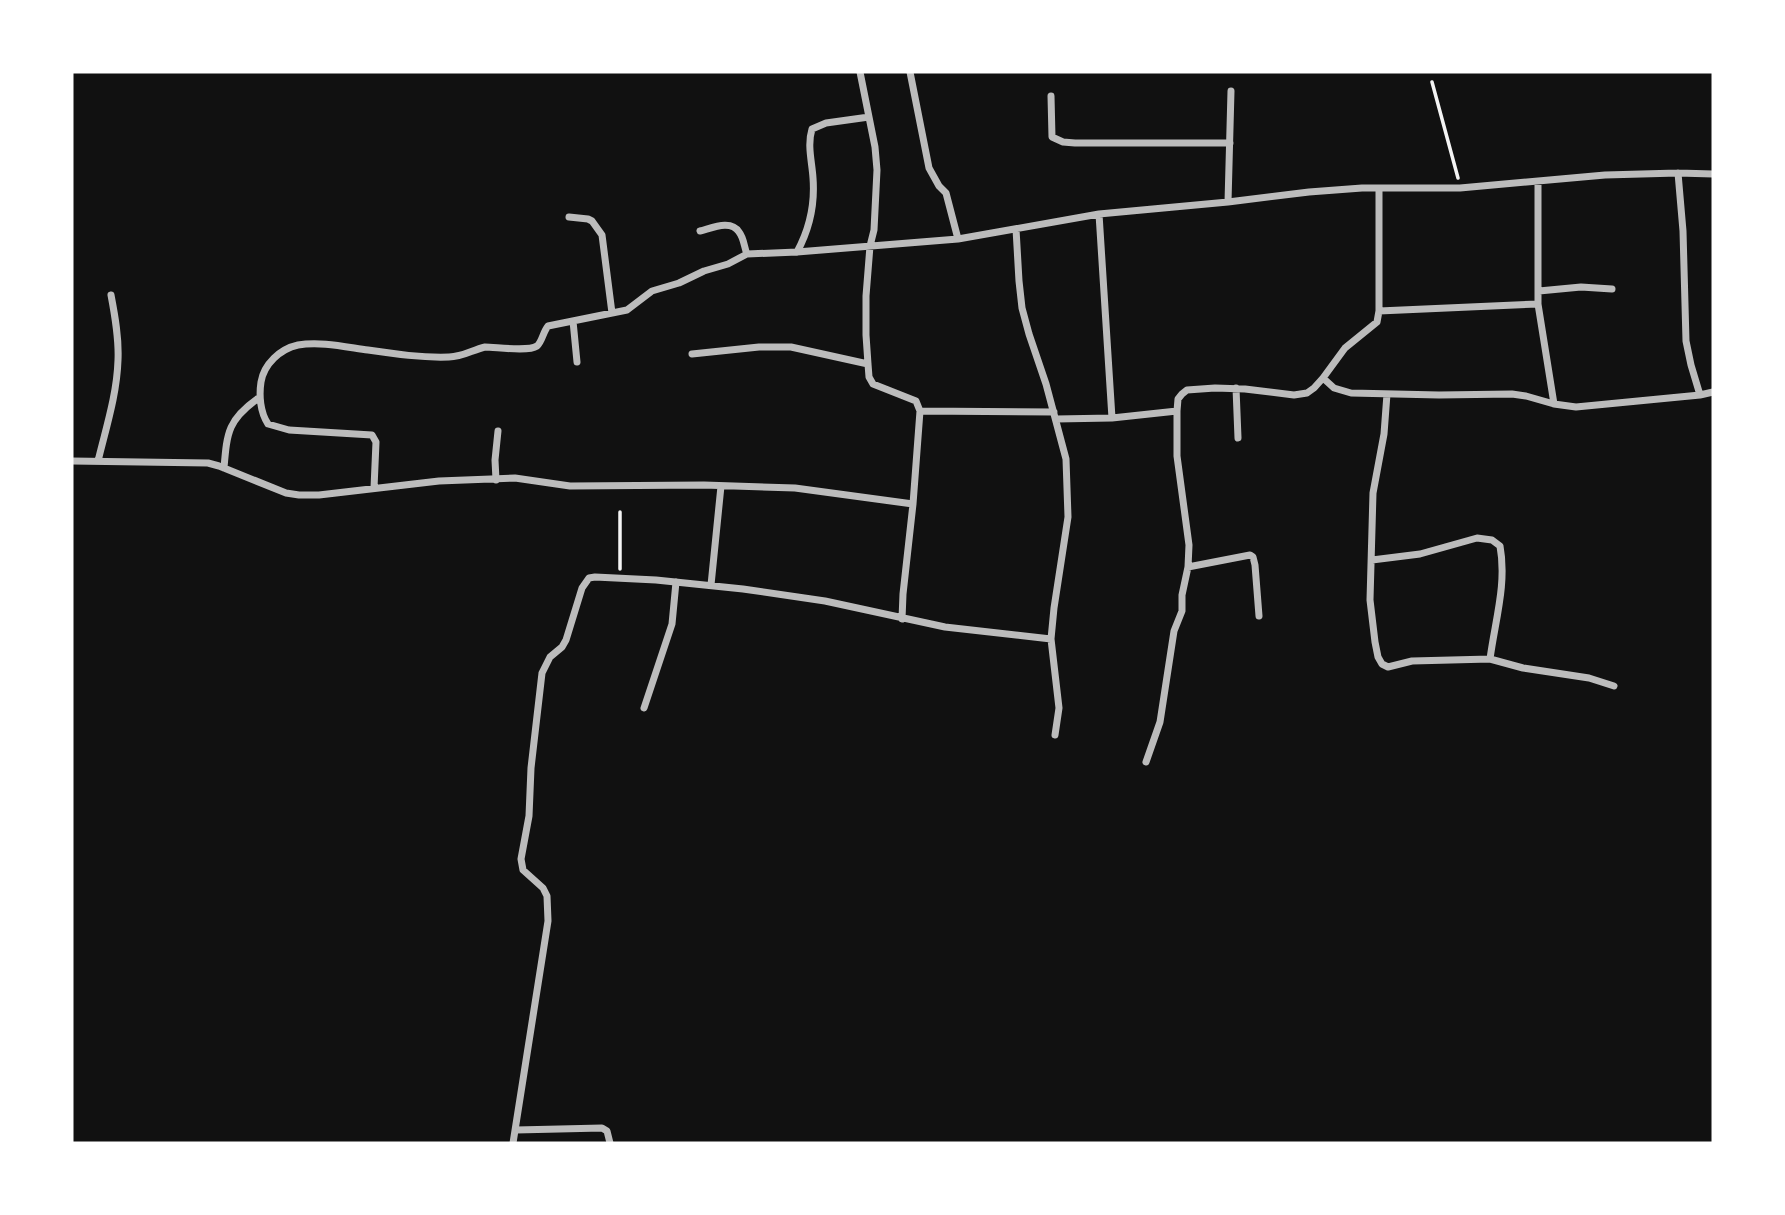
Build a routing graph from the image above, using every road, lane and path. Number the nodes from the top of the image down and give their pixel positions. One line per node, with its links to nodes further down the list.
1 (860, 72): 6 (street)
2 (910, 72): 18 (street)
3 (1433, 82): 12 (path)
4 (1231, 91): 7 (street)
5 (1051, 96): 7 (street)
6 (869, 117): 19 (street); 20 (street)
7 (1230, 143): 13 (street)
8 (1678, 173): 9 (street); 10 (street); 36 (street)
9 (1713, 174)
10 (1538, 182): 12 (street); 23 (street)
11 (1379, 188): 12 (street); 13 (street); 26 (street)
12 (1460, 188)
13 (1228, 202): 14 (street)
14 (1099, 214): 16 (street); 42 (street)
15 (569, 218): 27 (street)
16 (1016, 229): 18 (street); 41 (street)
17 (701, 231): 21 (street)
18 (958, 239): 19 (street)
19 (870, 246): 20 (street); 31 (street)
20 (797, 253): 21 (street)
21 (747, 254): 27 (street)
22 (1612, 289): 23 (street)
23 (1539, 291): 25 (street)
24 (111, 295): 46 (street)
25 (1538, 304): 26 (street); 38 (street)
26 (1379, 311): 32 (street)
27 (612, 313): 28 (street)
28 (573, 321): 30 (street); 37 (street)
29 (692, 354): 31 (street)
30 (577, 362)
31 (868, 364): 39 (street)
32 (1322, 378): 33 (street); 35 (street)
33 (1236, 388): 40 (street); 44 (street)
34 (1713, 392): 36 (street)
35 (1387, 394): 38 (street); 53 (street)
36 (1700, 395): 38 (street)
37 (260, 397): 47 (street); 50 (street)
38 (1554, 404)
39 (920, 411): 41 (street); 51 (street)
40 (1177, 411): 42 (street); 54 (street)
41 (1055, 416): 42 (street); 60 (street)
42 (1112, 418)
43 (498, 431): 48 (street)
44 (1238, 438)
45 (72, 461): 46 (street)
46 (98, 461): 47 (street)
47 (224, 468): 50 (street)
48 (496, 480): 49 (street); 50 (street)
49 (721, 486): 51 (street); 57 (street)
50 (374, 488)
51 (913, 504): 59 (street)
52 (620, 512): 55 (path)
53 (1372, 560): 61 (street); 61 (street)
54 (1188, 567): 58 (street); 65 (street)
55 (621, 579): 56 (street); 66 (street)
56 (677, 582): 57 (street); 63 (street)
57 (711, 585): 59 (street)
58 (1259, 616)
59 (902, 619): 60 (street)
60 (1051, 639): 64 (street)
61 (1490, 659): 62 (street)
62 (1614, 686)
63 (644, 708)
64 (1055, 735)
65 (1146, 762)
66 (516, 1130): 67 (street); 68 (street)
67 (513, 1143)
68 (610, 1143)

